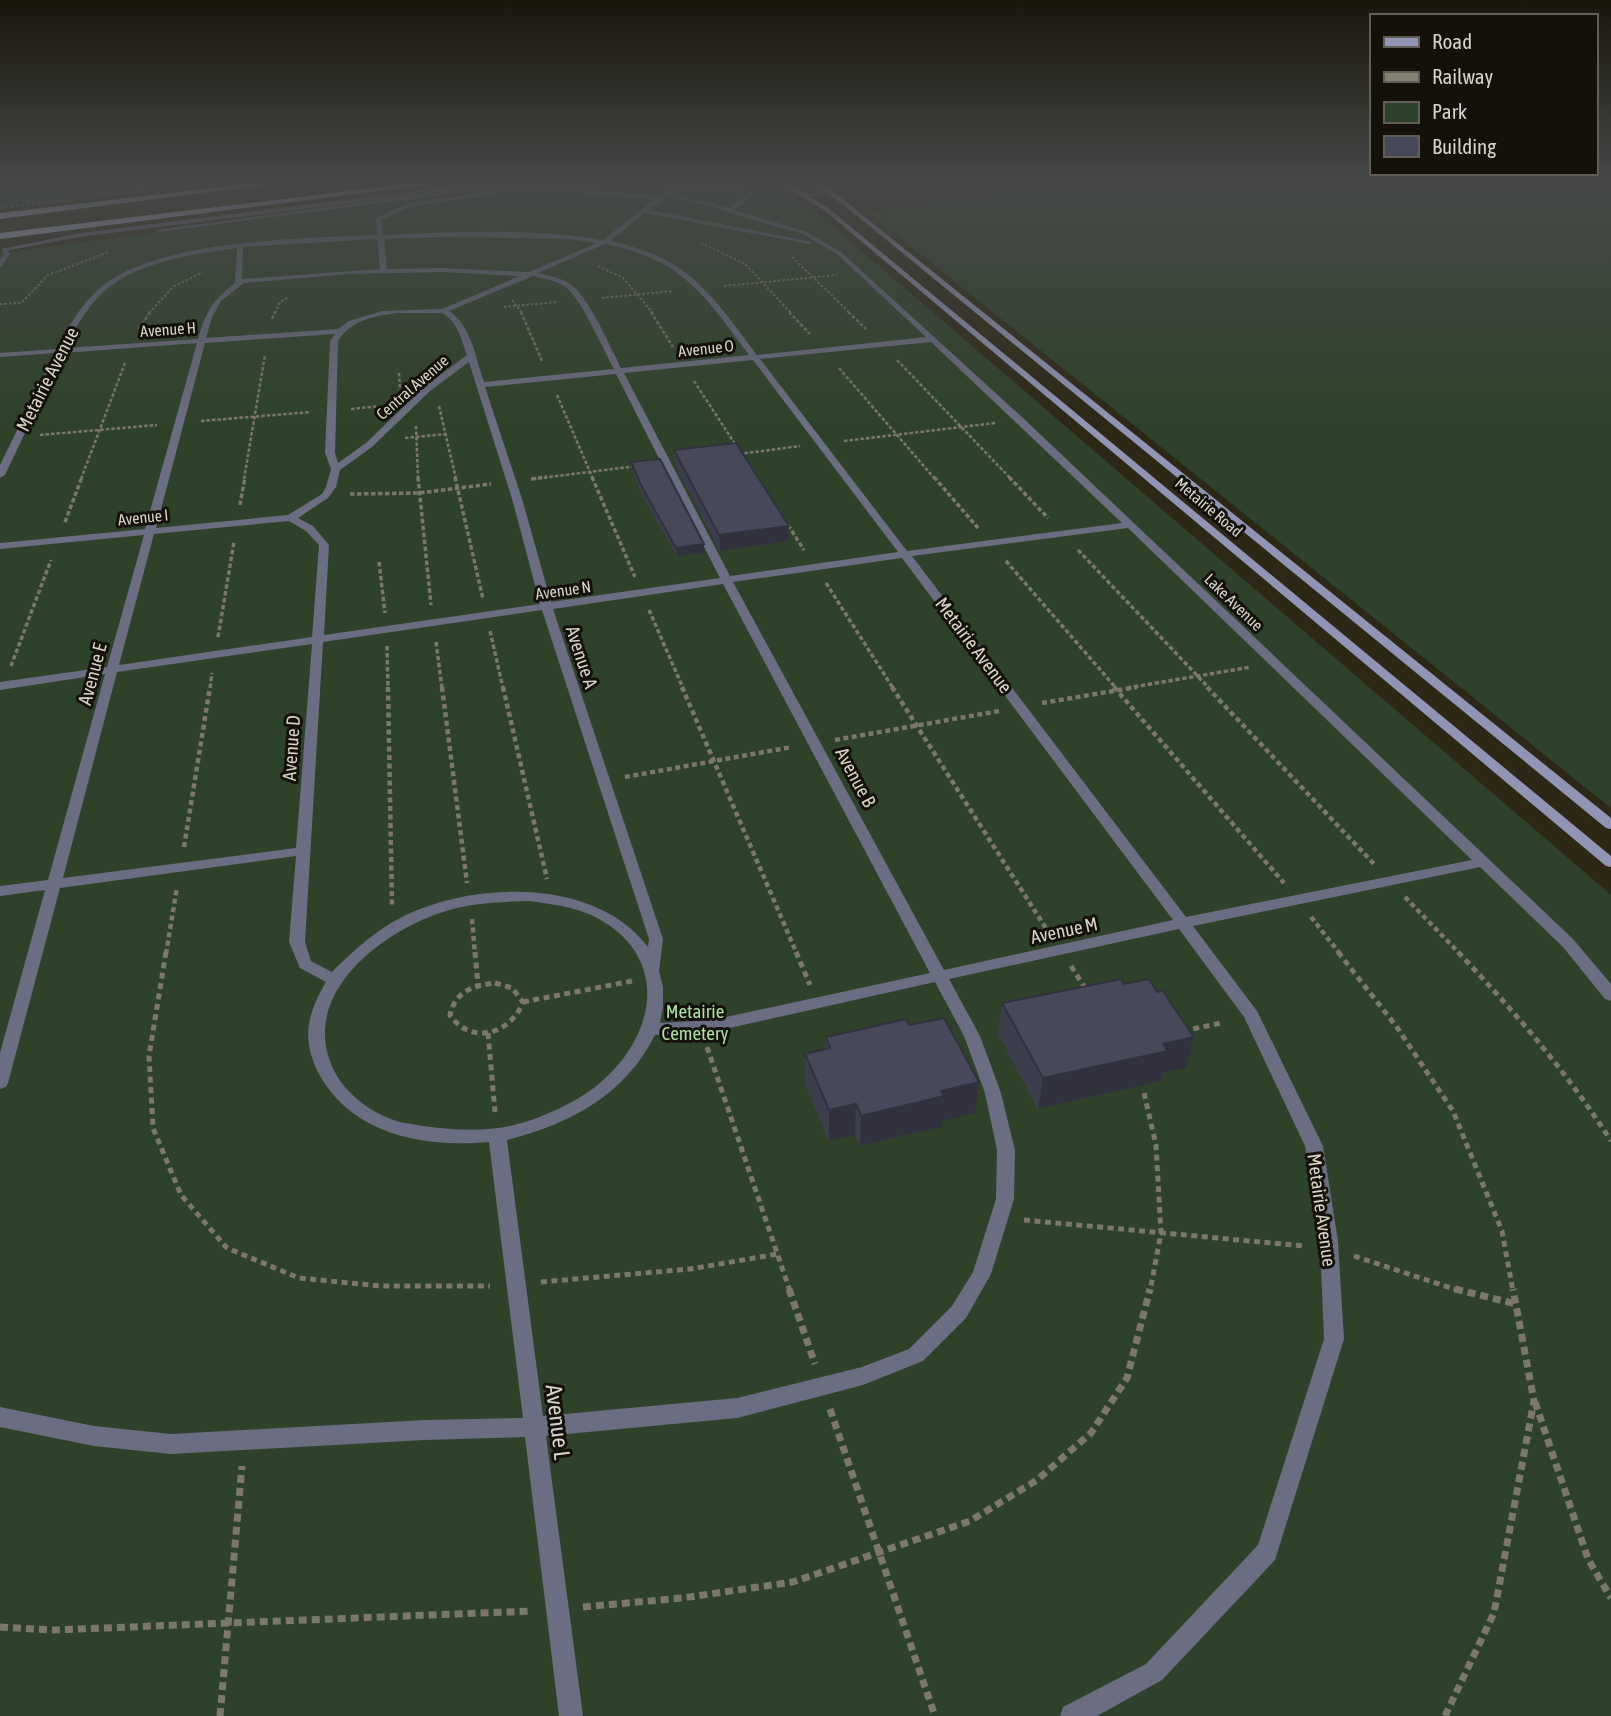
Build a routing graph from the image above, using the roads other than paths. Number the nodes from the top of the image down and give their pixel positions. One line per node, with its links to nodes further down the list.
1 (163, 262): 16 (street, Metairie Avenue)
2 (240, 262): 11 (street)
3 (383, 262): 9 (street)
4 (560, 262): 10 (street)
5 (670, 262): 19 (street, Metairie Avenue)
6 (850, 262): 14 (street, Lake Avenue)
7 (890, 262): 37 (main road, Metairie Road)
8 (916, 262): 34 (main road, Metairie Road)
9 (384, 271): 10 (street); 11 (street)
10 (533, 274): 12 (street); 20 (street)
11 (236, 283): 15 (street, Avenue E)
12 (443, 311): 13 (street); 18 (street, Central Avenue)
13 (338, 331): 15 (street, Avenue H); 22 (street)
14 (934, 339): 19 (street, Avenue O); 25 (street, Lake Avenue)
15 (202, 340): 16 (street, Avenue H); 26 (street, Avenue E)
16 (60, 351): 17 (street, Avenue H); 23 (street, Metairie Avenue)
17 (0, 355)
18 (471, 356): 21 (street, Avenue A); 22 (street, Central Avenue)
19 (755, 357): 20 (street, Avenue O); 28 (street, Metairie Avenue)
20 (618, 370): 21 (street, Avenue O); 29 (street, Avenue B)
21 (481, 385): 30 (street, Avenue A)
22 (336, 469): 24 (street, Central Avenue)
23 (0, 475)
24 (290, 518): 26 (street, Avenue I); 31 (street, Avenue D)
25 (1130, 524): 28 (street, Avenue N); 36 (street, Lake Avenue)
26 (148, 532): 27 (street, Avenue I); 32 (street, Avenue E)
27 (0, 546)
28 (906, 554): 29 (street, Avenue N); 40 (street, Metairie Avenue)
29 (727, 581): 30 (street, Avenue N); 42 (street, Avenue B)
30 (547, 608): 31 (street, Avenue N); 41 (street, Avenue A)
31 (317, 639): 32 (street, Avenue N); 35 (street, Avenue D)
32 (112, 671): 33 (street, Avenue N); 38 (street, Avenue E)
33 (2, 686)
34 (1611, 825)
35 (303, 850): 38 (street); 43 (street, Avenue D)
36 (1483, 862): 40 (street, Avenue M); 44 (street, Lake Avenue)
37 (1611, 863)
38 (54, 884): 39 (street); 46 (street, Avenue E)
39 (0, 891)
40 (1183, 924): 42 (street, Avenue M); 51 (street, Metairie Avenue)
41 (654, 973): 43 (street); 45 (street, Avenue A)
42 (942, 976): 45 (street, Avenue M); 49 (street, Avenue B)
43 (334, 980): 47 (street)
44 (1611, 995)
45 (651, 1030): 47 (street)
46 (0, 1083)
47 (497, 1133): 49 (street, Avenue L)
48 (0, 1418): 49 (street, Avenue B)
49 (534, 1427): 50 (street, Avenue L)
50 (571, 1716)
51 (1072, 1716)

